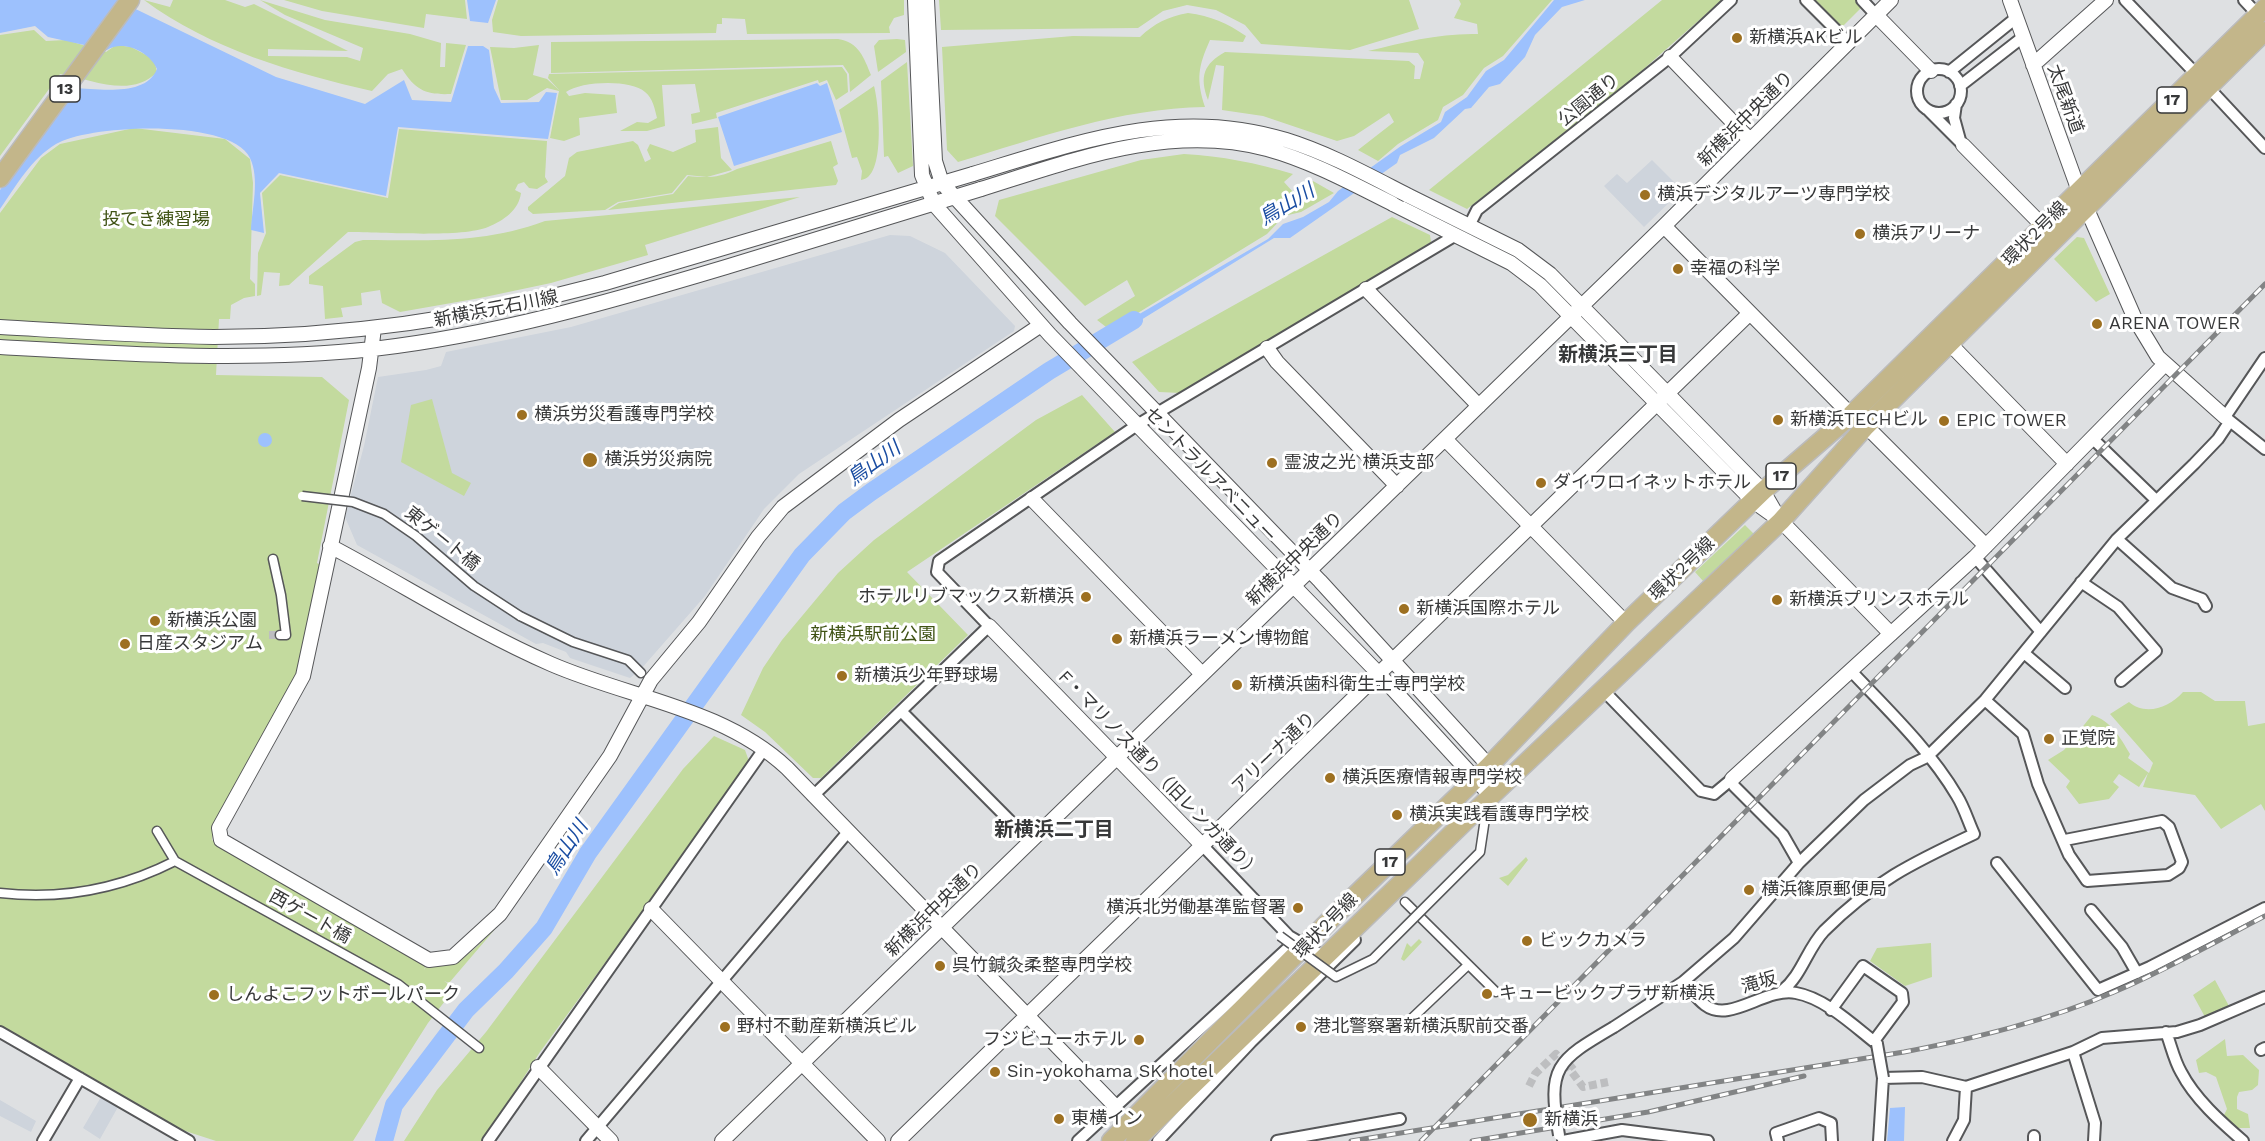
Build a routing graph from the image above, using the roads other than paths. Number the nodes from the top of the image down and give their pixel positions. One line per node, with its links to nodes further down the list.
1 (130, 0): 29 (main road, 13)
2 (915, 0): 28 (street)
3 (927, 0): 28 (street)
4 (1731, 0): 17 (street, 公園通り)
5 (1806, 0): 16 (street)
6 (1862, 0): 12 (street)
7 (1891, 0): 12 (street, 新横浜中央通り)
8 (2010, 0): 13 (street, 太尾新道)
9 (2106, 0): 18 (street)
10 (2125, 0): 21 (street)
11 (2244, 0): 14 (street)
12 (1876, 15): 16 (street, 新横浜中央通り); 19 (street)
13 (2016, 18): 15 (street, 太尾新道); 20 (street)
14 (2263, 18): 21 (main road, 環状2号線 / 17)
15 (2023, 37): 18 (street, 太尾新道); 22 (street)
16 (1848, 43): 25 (street, 新横浜中央通り)
17 (1670, 57): 25 (street); 36 (street, 公園通り)
18 (2033, 65): 32 (street, 太尾新道)
19 (1931, 71): 20 (street); 24 (street)
20 (1950, 72): 22 (street)
21 (2203, 81): 27 (street); 32 (main road, 環状2号線 / 17); 35 (main road, 環状2号線 / 17)
22 (1960, 86): 23 (street)
23 (1956, 104): 24 (street); 26 (street)
24 (1927, 109): 26 (street)
25 (1750, 140): 37 (street, 新横浜中央通り)
26 (1963, 145): 38 (street)
27 (2265, 148)
28 (928, 162): 30 (street); 31 (street, セントラルアベニュー)
29 (0, 178)
30 (942, 183): 31 (street, 新横浜元石川線); 33 (street, セントラルアベニュー); 36 (street, 新横浜元石川線, bridge)
31 (926, 189): 34 (street, セントラルアベニュー); 44 (street, 新横浜元石川線)
32 (2079, 191): 35 (street, 太尾新道); 38 (main road, 環状2号線 / 17)
33 (955, 198): 34 (street, 新横浜元石川線); 39 (street, 新横浜元石川線, bridge); 54 (street, セントラルアベニュー)
34 (934, 204): 45 (street, セントラルアベニュー); 49 (street, 新横浜元石川線)
35 (2087, 209): 46 (main road, 環状2号線 / 17); 51 (street, 太尾新道)
36 (1469, 226): 41 (street, 新横浜元石川線)
37 (1664, 226): 41 (street, 新横浜中央通り); 42 (street)
38 (2043, 226): 55 (main road, 環状2号線 / 17)
39 (1456, 235): 40 (street); 41 (street, 新横浜元石川線)
40 (1366, 289): 48 (street); 53 (street)
41 (1576, 311): 52 (street); 53 (street, 新横浜中央通り)
42 (1750, 313): 52 (street, アリーナ通り); 55 (street)
43 (0, 327): 44 (street, 新横浜元石川線)
44 (374, 328): 49 (street)
45 (1045, 330): 57 (street, セントラルアベニュー); 93 (street)
46 (1950, 344): 58 (main road, 環状2号線 / 17); 62 (street)
47 (0, 347): 49 (street, 新横浜元石川線)
48 (1267, 348): 54 (street); 63 (street)
49 (372, 349): 71 (street)
50 (2265, 358): 56 (street)
51 (2165, 364): 56 (street, 太尾新道); 60 (street)
52 (1663, 399): 65 (street); 69 (street, アリーナ通り)
53 (1479, 406): 59 (street, 新横浜中央通り)
54 (1157, 413): 57 (street); 75 (street, セントラルアベニュー)
55 (1851, 415): 65 (main road, 環状2号線 / 17)
56 (2227, 419): 61 (street); 67 (street)
57 (1137, 425): 66 (street); 77 (street, セントラルアベニュー)
58 (1866, 426): 68 (main road, 環状2号線 / 17); 72 (street)
59 (1445, 438): 63 (street, 新横浜中央通り); 69 (street)
60 (2092, 438): 62 (street); 67 (street)
61 (2265, 449)
62 (2067, 464): 72 (street)
63 (1397, 486): 75 (street, 新横浜中央通り)
64 (302, 496): 87 (street, 東ゲート橋, bridge)
65 (1758, 496): 68 (street); 79 (main road, 環状2号線 / 17)
66 (1032, 499): 80 (street); 88 (street)
67 (2156, 500): 70 (street)
68 (1781, 521): 82 (street); 92 (main road, 環状2号線 / 17)
69 (1532, 527): 79 (street); 85 (street, アリーナ通り)
70 (2117, 539): 76 (street); 78 (street)
71 (330, 546): 93 (street); 93 (street)
72 (1986, 546): 73 (street)
73 (1975, 557): 81 (street); 82 (street)
74 (273, 560): 83 (street)
75 (1310, 570): 77 (street, 新横浜中央通り); 85 (street, セントラルアベニュー)
76 (2081, 582): 81 (street); 90 (street)
77 (1293, 586): 88 (street, 新横浜中央通り); 89 (street, セントラルアベニュー)
78 (2206, 606)
79 (1626, 623): 99 (main road, 環状2号線 / 17)
80 (989, 626): 95 (street); 97 (street, F・マリノス通り（旧レンガ通り）)
81 (2041, 632): 84 (street)
82 (1891, 634): 86 (street)
83 (280, 635)
84 (2024, 653): 91 (street); 94 (street)
85 (1395, 661): 89 (street, アリーナ通り); 99 (street, セントラルアベニュー)
86 (1851, 671): 98 (street); 101 (street)
87 (641, 673)
88 (1202, 674): 97 (street, 新横浜中央通り)
89 (1380, 675): 100 (street, セントラルアベニュー); 108 (street, アリーナ通り)
90 (2121, 681)
91 (2065, 688)
92 (1603, 690): 101 (street); 103 (main road, 環状2号線 / 17)
93 (642, 697): 96 (street)
94 (1985, 700): 98 (street); 106 (street)
95 (901, 711): 102 (street); 107 (street)
96 (764, 749): 102 (street); 115 (street)
97 (1117, 757): 107 (street, 新横浜中央通り); 108 (street, F・マリノス通り（旧レンガ通り）)
98 (1927, 757): 111 (street); 127 (street)
99 (1489, 766): 100 (main road, 環状2号線 / 17); 103 (street, セントラルアベニュー)
100 (1475, 779): 103 (street, セントラルアベニュー); 121 (main road, 環状2号線 / 17)
101 (1732, 779): 111 (street)
102 (813, 796): 105 (street)
103 (1494, 798): 117 (street, bridge); 118 (main road, 環状2号線 / 17)
104 (157, 831): 109 (street)
105 (848, 832): 119 (street); 125 (street)
106 (2065, 840): 106 (street)
107 (1030, 841): 119 (street, 新横浜中央通り)
108 (1203, 846): 121 (street, F・マリノス通り（旧レンガ通り）); 131 (street, アリーナ通り)
109 (175, 861): 112 (street); 136 (street, 西ゲート橋)
110 (1997, 862): 124 (street)
111 (1798, 863): 126 (street)
112 (0, 892)
113 (1405, 902): 117 (street)
114 (2265, 908): 124 (street)
115 (651, 909): 125 (street); 139 (street)
116 (2091, 910): 124 (street)
117 (1418, 914): 120 (street, bridge); 123 (street)
118 (1366, 918): 122 (main road, 環状2号線 / 17); 158 (street)
119 (941, 928): 131 (street); 138 (street, 新横浜中央通り)
120 (1280, 936)
121 (1306, 947): 122 (street, F・マリノス通り（旧レンガ通り）); 143 (street); 156 (main road, 環状2号線 / 17)
122 (1325, 957): 157 (main road, 環状2号線 / 17)
123 (1468, 965): 128 (street); 132 (street)
124 (2137, 973)
125 (722, 981): 138 (street); 145 (street)
126 (1683, 982): 127 (street, 滝坂); 146 (street, bridge)
127 (1782, 991): 130 (street, 滝坂)
128 (1496, 992)
129 (2265, 997): 134 (street)
130 (1831, 1010): 135 (street, 滝坂); 135 (street)
131 (1027, 1016): 143 (street); 154 (street, アリーナ通り)
132 (1408, 1022)
133 (0, 1032): 140 (street)
134 (2166, 1032): 137 (street); 166 (street)
135 (1875, 1042): 141 (street, bridge)
136 (476, 1045)
137 (2073, 1052): 142 (street); 165 (street)
138 (802, 1063): 152 (street, 新横浜中央通り); 153 (street)
139 (538, 1067): 145 (street); 149 (street)
140 (80, 1078): 147 (street); 148 (street)
141 (1883, 1078): 142 (street); 163 (street)
142 (1966, 1087): 164 (street)
143 (1115, 1107): 155 (street)
144 (1400, 1119): 159 (street)
145 (598, 1127): 150 (street); 151 (street)
146 (1561, 1139): 160 (street)
147 (43, 1141)
148 (189, 1141)
149 (488, 1141)
150 (586, 1141)
151 (612, 1141)
152 (722, 1141)
153 (878, 1141)
154 (898, 1141)
155 (1078, 1141)
156 (1110, 1141)
157 (1136, 1141)
158 (1158, 1141)
159 (1277, 1141)
160 (1708, 1141)
161 (1778, 1141): 162 (street)
162 (1832, 1141)
163 (1879, 1141)
164 (1953, 1141)
165 (2094, 1141)
166 (2243, 1141)

